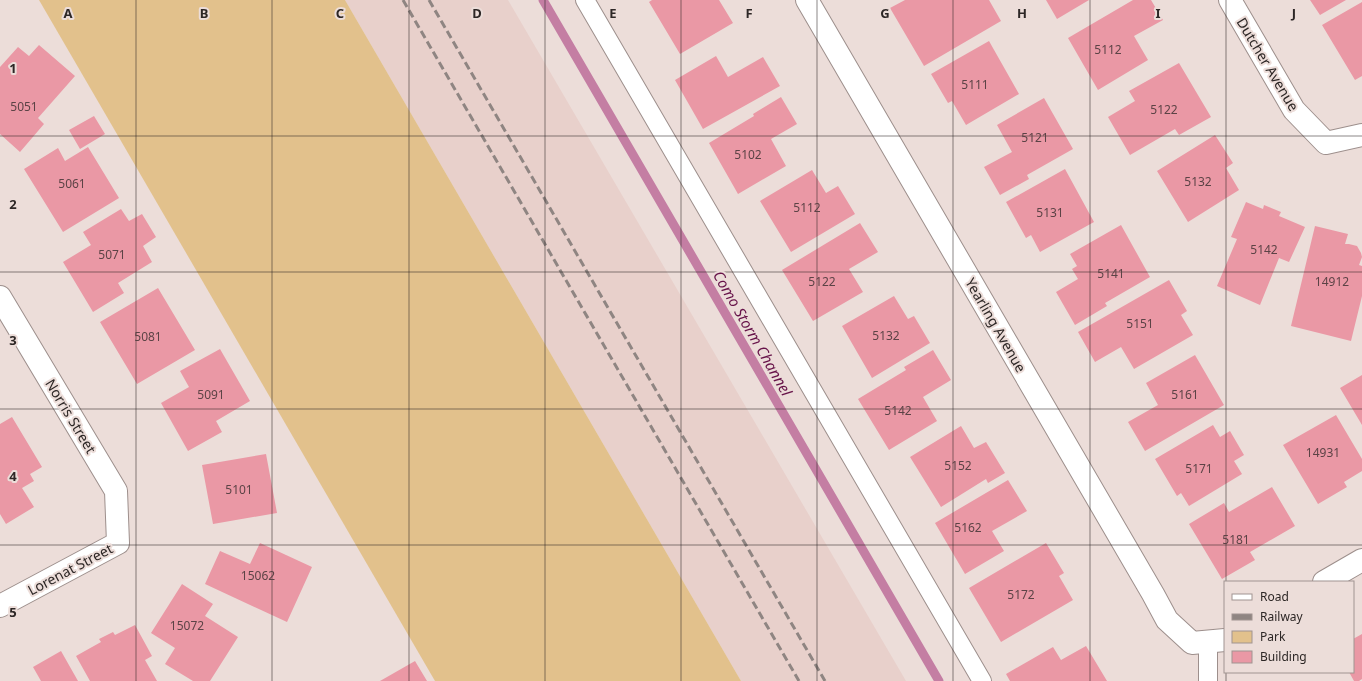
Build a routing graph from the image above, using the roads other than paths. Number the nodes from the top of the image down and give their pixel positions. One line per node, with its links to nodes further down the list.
1 (585, 0): 11 (lane)
2 (807, 0): 10 (street, Yearling Avenue)
3 (1230, 0): 4 (street, Dutcher Avenue)
4 (1362, 134)
5 (0, 297): 6 (street, Norris Street)
6 (118, 543): 9 (street, Lorenat Street)
7 (1362, 560): 8 (street)
8 (1326, 581)
9 (0, 606)
10 (1208, 642): 12 (lane)
11 (982, 681)
12 (1208, 681)

